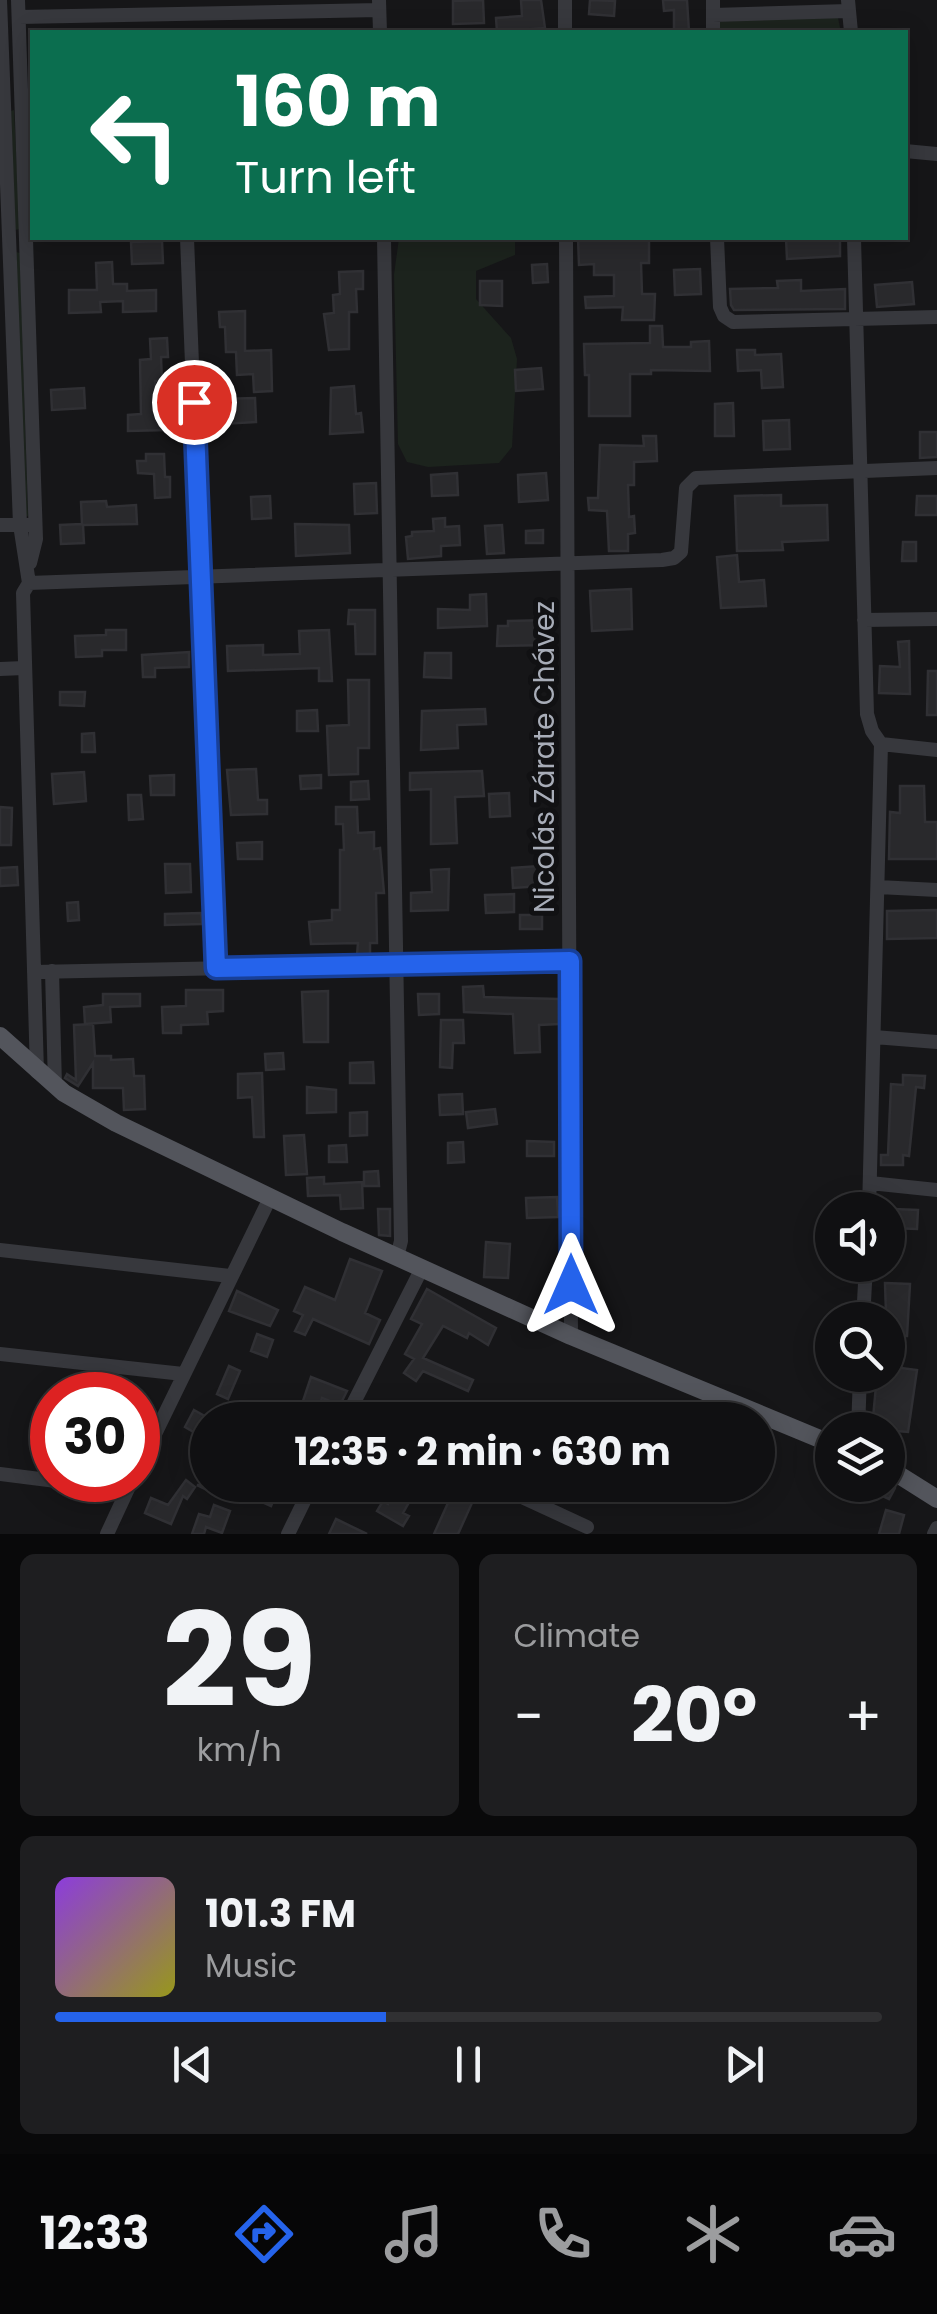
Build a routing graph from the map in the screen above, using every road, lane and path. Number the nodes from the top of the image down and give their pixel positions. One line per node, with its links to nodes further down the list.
1 (0, 0): 11 (street)
2 (18, 0): 7 (street)
3 (565, 0): 9 (street)
4 (379, 5): 7 (street); 8 (street)
5 (848, 5): 6 (street); 10 (street)
6 (713, 8)
7 (18, 16): 12 (street)
8 (380, 30)
9 (565, 30)
10 (851, 30)
11 (2, 101): 12 (street); 22 (street)
12 (22, 101): 15 (street)
13 (908, 151): 14 (street)
14 (937, 154)
15 (28, 170): 16 (street)
16 (26, 240): 22 (street); 28 (street)
17 (188, 240): 32 (street)
18 (384, 240): 30 (street)
19 (566, 240): 29 (street, Nicolás Zárate Chávez)
20 (717, 240): 24 (street)
21 (854, 240): 24 (street)
22 (5, 241): 28 (street)
23 (937, 317): 24 (street)
24 (857, 320): 26 (street)
25 (937, 468): 26 (street)
26 (860, 470): 29 (street); 34 (street)
27 (0, 525): 28 (street)
28 (28, 525): 31 (street)
29 (567, 564): 30 (street); 41 (street, Nicolás Zárate Chávez)
30 (391, 570): 32 (street); 42 (street)
31 (29, 576): 32 (street); 35 (street)
32 (200, 578): 43 (street)
33 (937, 619): 34 (street)
34 (864, 620): 37 (street)
35 (24, 668): 36 (street); 45 (street)
36 (0, 669)
37 (881, 744): 38 (street); 39 (street)
38 (937, 750)
39 (878, 887): 40 (street); 47 (street)
40 (937, 890)
41 (570, 961): 42 (street); 59 (street, Nicolás Zárate Chávez)
42 (397, 964): 43 (street); 56 (street)
43 (216, 968): 44 (street)
44 (52, 971): 45 (street); 50 (street)
45 (34, 972): 49 (street)
46 (0, 1036): 49 (main road)
47 (874, 1037): 48 (street); 51 (street)
48 (937, 1042)
49 (38, 1072): 50 (main road)
50 (55, 1086): 54 (main road)
51 (870, 1183): 52 (street); 53 (street)
52 (937, 1190)
53 (870, 1192)
54 (270, 1198): 56 (main road); 58 (street)
55 (0, 1250): 58 (street)
56 (398, 1257): 57 (main road)
57 (422, 1268): 59 (main road); 62 (street)
58 (230, 1276): 61 (street)
59 (570, 1336): 64 (main road)
60 (0, 1354): 61 (street)
61 (183, 1374): 63 (street)
62 (356, 1402)
63 (160, 1423)
64 (815, 1437)
65 (0, 1474): 66 (street)
66 (30, 1477)
67 (905, 1479): 68 (main road)
68 (937, 1499)
69 (122, 1502): 73 (street)
70 (304, 1502): 74 (street)
71 (533, 1502): 72 (street)
72 (587, 1527)
73 (106, 1534)
74 (288, 1534)

